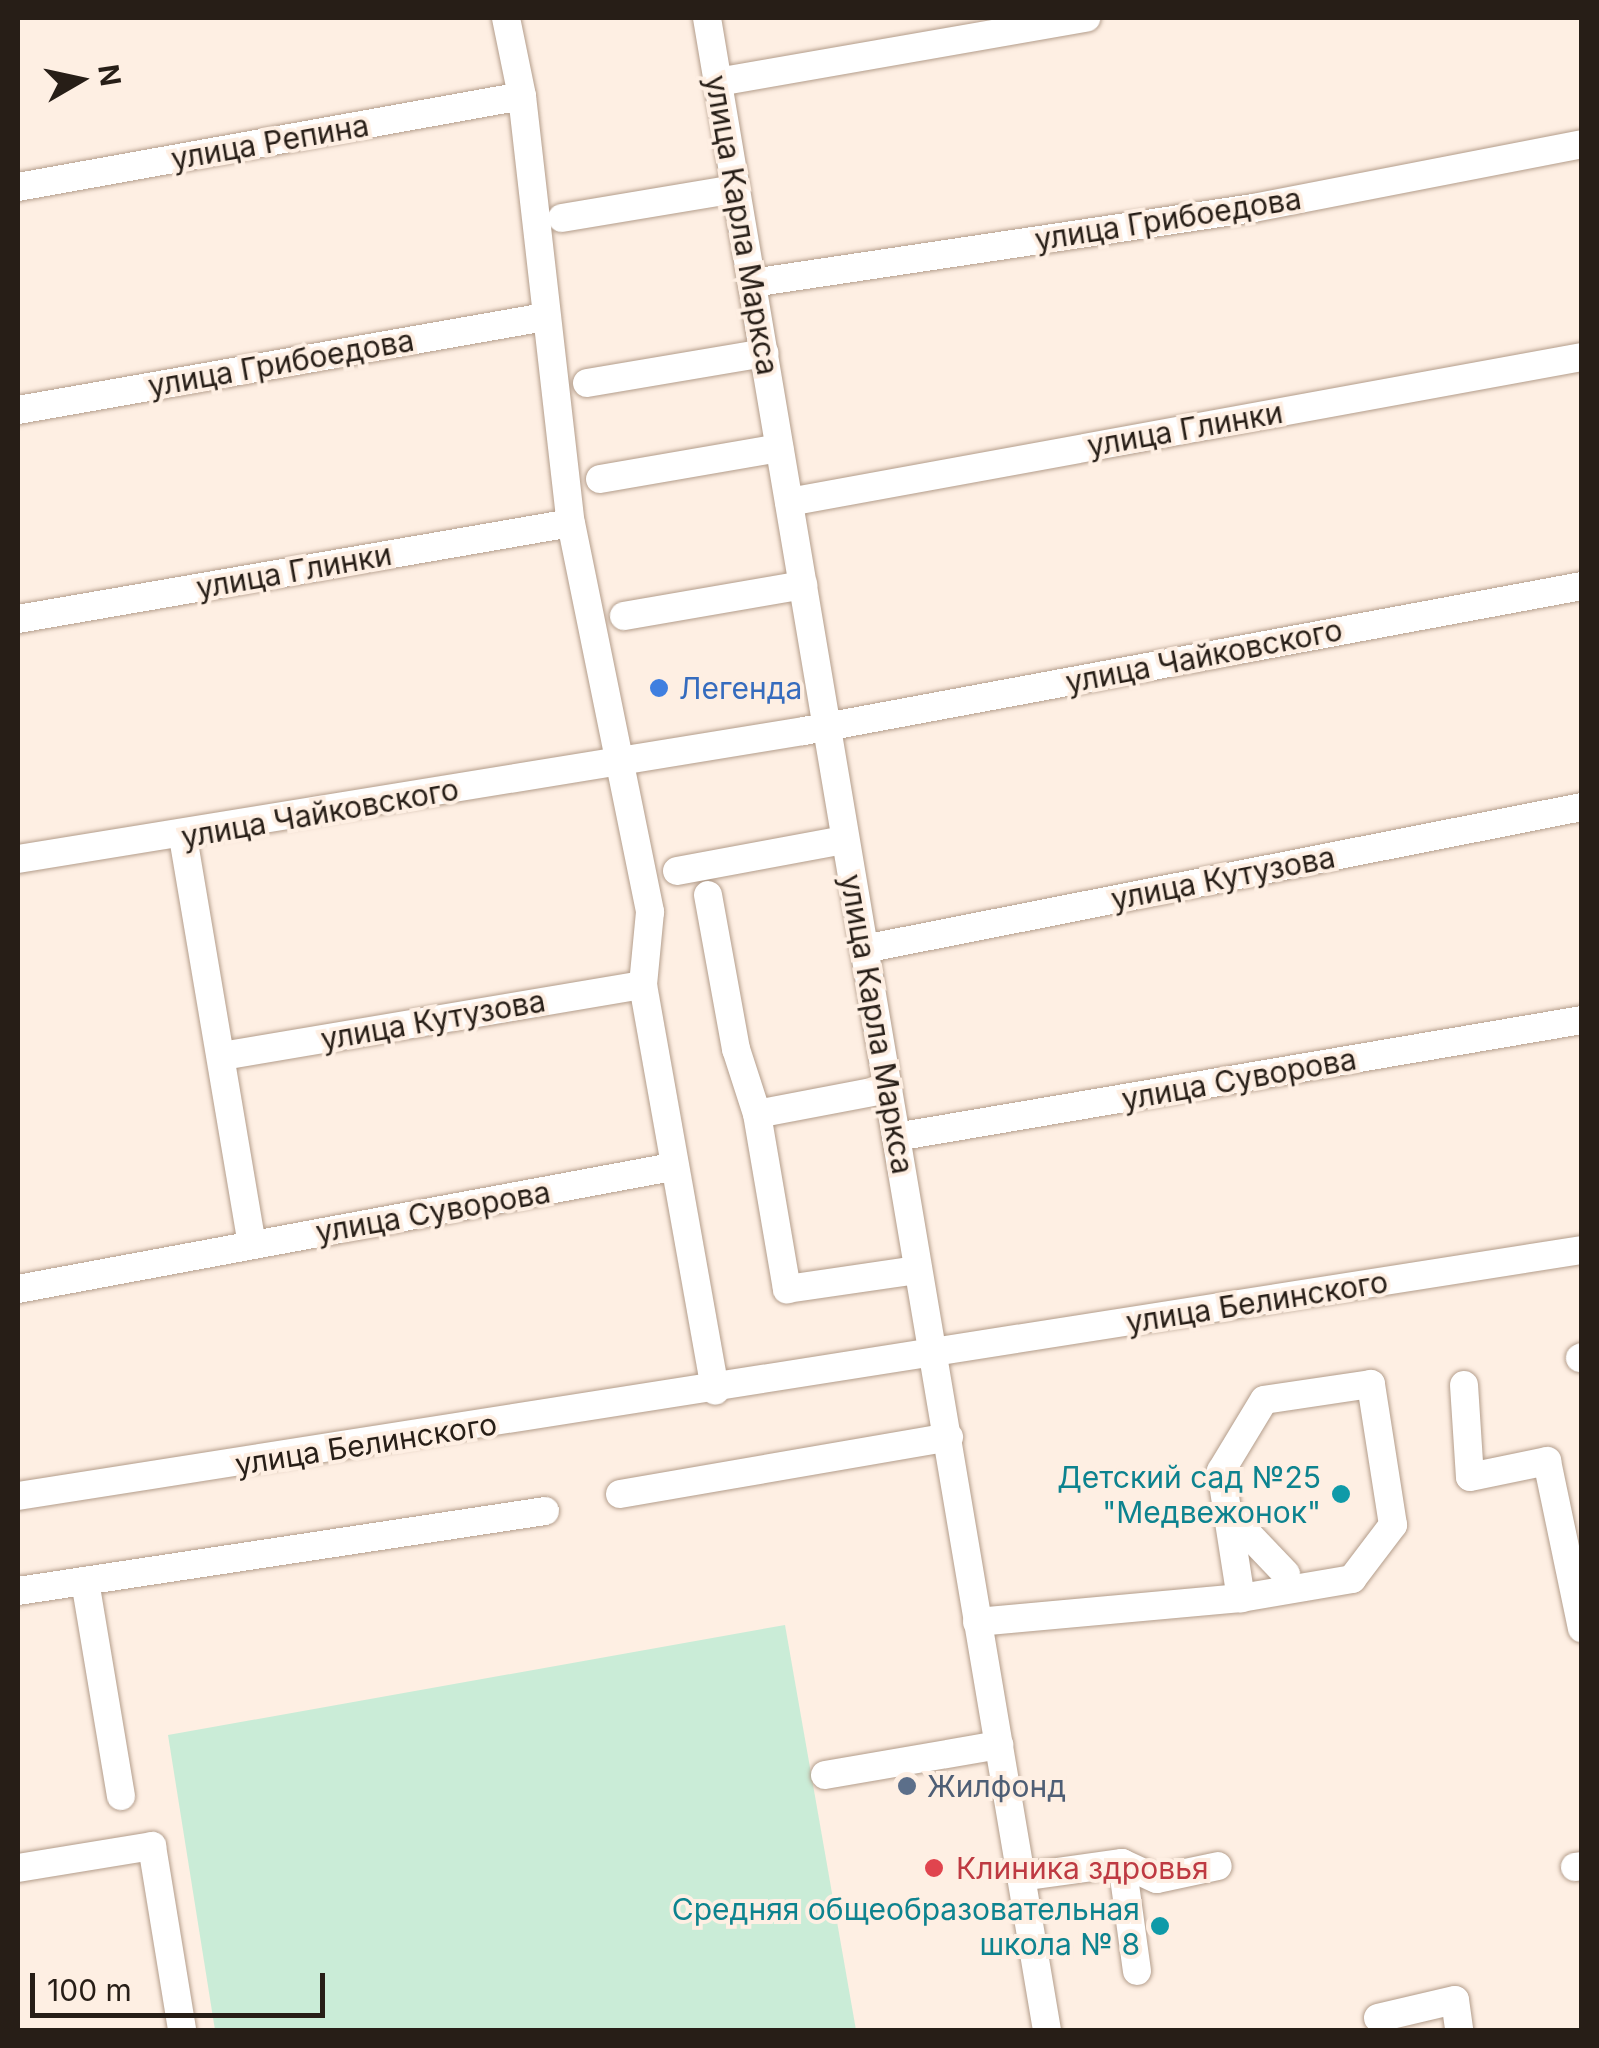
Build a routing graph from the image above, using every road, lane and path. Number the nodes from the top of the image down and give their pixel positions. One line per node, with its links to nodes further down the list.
1 (506, 18): 5 (street)
2 (707, 18): 4 (street, улица Карла Маркса)
3 (1086, 18): 4 (street)
4 (718, 82): 8 (street, улица Карла Маркса)
5 (522, 96): 7 (street, улица Репина); 11 (street)
6 (1582, 144): 10 (street, улица Грибоедова)
7 (18, 188)
8 (736, 189): 9 (street); 10 (street, улица Карла Маркса)
9 (562, 218)
10 (752, 283): 12 (street, улица Карла Маркса)
11 (546, 316): 15 (street, улица Грибоедова); 19 (street)
12 (764, 353): 14 (street); 16 (street, улица Карла Маркса)
13 (1582, 357): 18 (street, улица Глинки)
14 (587, 383)
15 (18, 410)
16 (780, 448): 17 (street); 18 (street, улица Карла Маркса)
17 (600, 479)
18 (788, 502): 20 (street, улица Карла Маркса)
19 (571, 523): 23 (street, улица Глинки); 25 (street)
20 (803, 585): 22 (street); 24 (street, улица Карла Маркса)
21 (1582, 586): 24 (street, улица Чайковского)
22 (624, 616)
23 (18, 619)
24 (826, 727): 25 (street, улица Чайковского); 28 (street, улица Карла Маркса)
25 (622, 760): 27 (street, улица Чайковского); 33 (street)
26 (1582, 807): 32 (street, улица Кутузова)
27 (182, 837): 29 (street, улица Чайковского); 35 (street)
28 (846, 840): 30 (street); 32 (street, улица Карла Маркса)
29 (18, 860)
30 (677, 871)
31 (708, 895): 37 (street)
32 (864, 949): 36 (street, улица Карла Маркса)
33 (643, 985): 35 (street, улица Кутузова); 39 (street)
34 (1582, 1020): 38 (street, улица Суворова)
35 (222, 1056): 40 (street)
36 (888, 1089): 37 (street); 38 (street, улица Карла Маркса)
37 (757, 1114): 42 (street)
38 (896, 1137): 42 (street, улица Карла Маркса)
39 (672, 1167): 40 (street, улица Суворова); 46 (street)
40 (252, 1243): 43 (street, улица Суворова)
41 (1582, 1250): 44 (street, улица Белинского)
42 (918, 1270): 44 (street, улица Карла Маркса)
43 (18, 1290)
44 (932, 1354): 46 (street, улица Белинского); 47 (street, улица Карла Маркса)
45 (1464, 1385): 57 (street)
46 (715, 1391): 49 (street, улица Белинского)
47 (949, 1437): 48 (street); 56 (street, улица Карла Маркса)
48 (620, 1494)
49 (18, 1496)
50 (544, 1510): 53 (street)
51 (1228, 1513): 52 (street); 55 (street); 55 (street)
52 (1286, 1574)
53 (84, 1581): 54 (street); 60 (street)
54 (18, 1591)
55 (1241, 1598): 56 (street)
56 (978, 1622): 58 (street, улица Карла Маркса)
57 (1582, 1628)
58 (998, 1746): 59 (street); 64 (street, улица Карла Маркса)
59 (825, 1775)
60 (120, 1796)
61 (1122, 1863): 62 (street); 64 (street); 65 (street)
62 (1218, 1866)
63 (18, 1868): 67 (street)
64 (1021, 1877): 68 (street, улица Карла Маркса)
65 (1137, 1971)
66 (1378, 2018): 69 (street)
67 (182, 2030)
68 (1046, 2030)
69 (1459, 2030)

